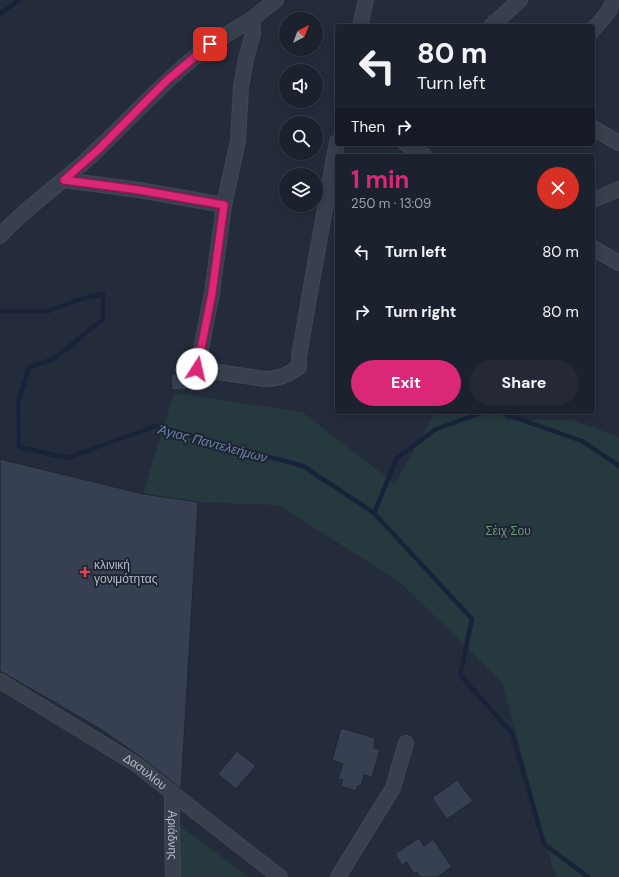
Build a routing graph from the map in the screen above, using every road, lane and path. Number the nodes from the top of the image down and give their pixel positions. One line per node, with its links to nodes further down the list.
1 (276, 0): 5 (street)
2 (366, 0): 6 (street)
3 (520, 0): 7 (street)
4 (614, 9): 8 (street)
5 (252, 19): 14 (street); 17 (street)
6 (360, 24)
7 (493, 24)
8 (595, 28)
9 (595, 129): 10 (street)
10 (619, 143)
11 (336, 146): 17 (street)
12 (409, 146): 13 (street)
13 (422, 154)
14 (64, 180): 17 (street); 18 (street)
15 (619, 188): 16 (street)
16 (595, 199)
17 (224, 205)
18 (0, 236)
19 (595, 249): 20 (street)
20 (619, 264)
21 (0, 681): 23 (street, Δασυλίου)
22 (406, 743): 26 (street)
23 (172, 793): 24 (street, Αριάδνης); 25 (street, Δασυλίου)
24 (174, 877)
25 (280, 877)
26 (338, 877)

